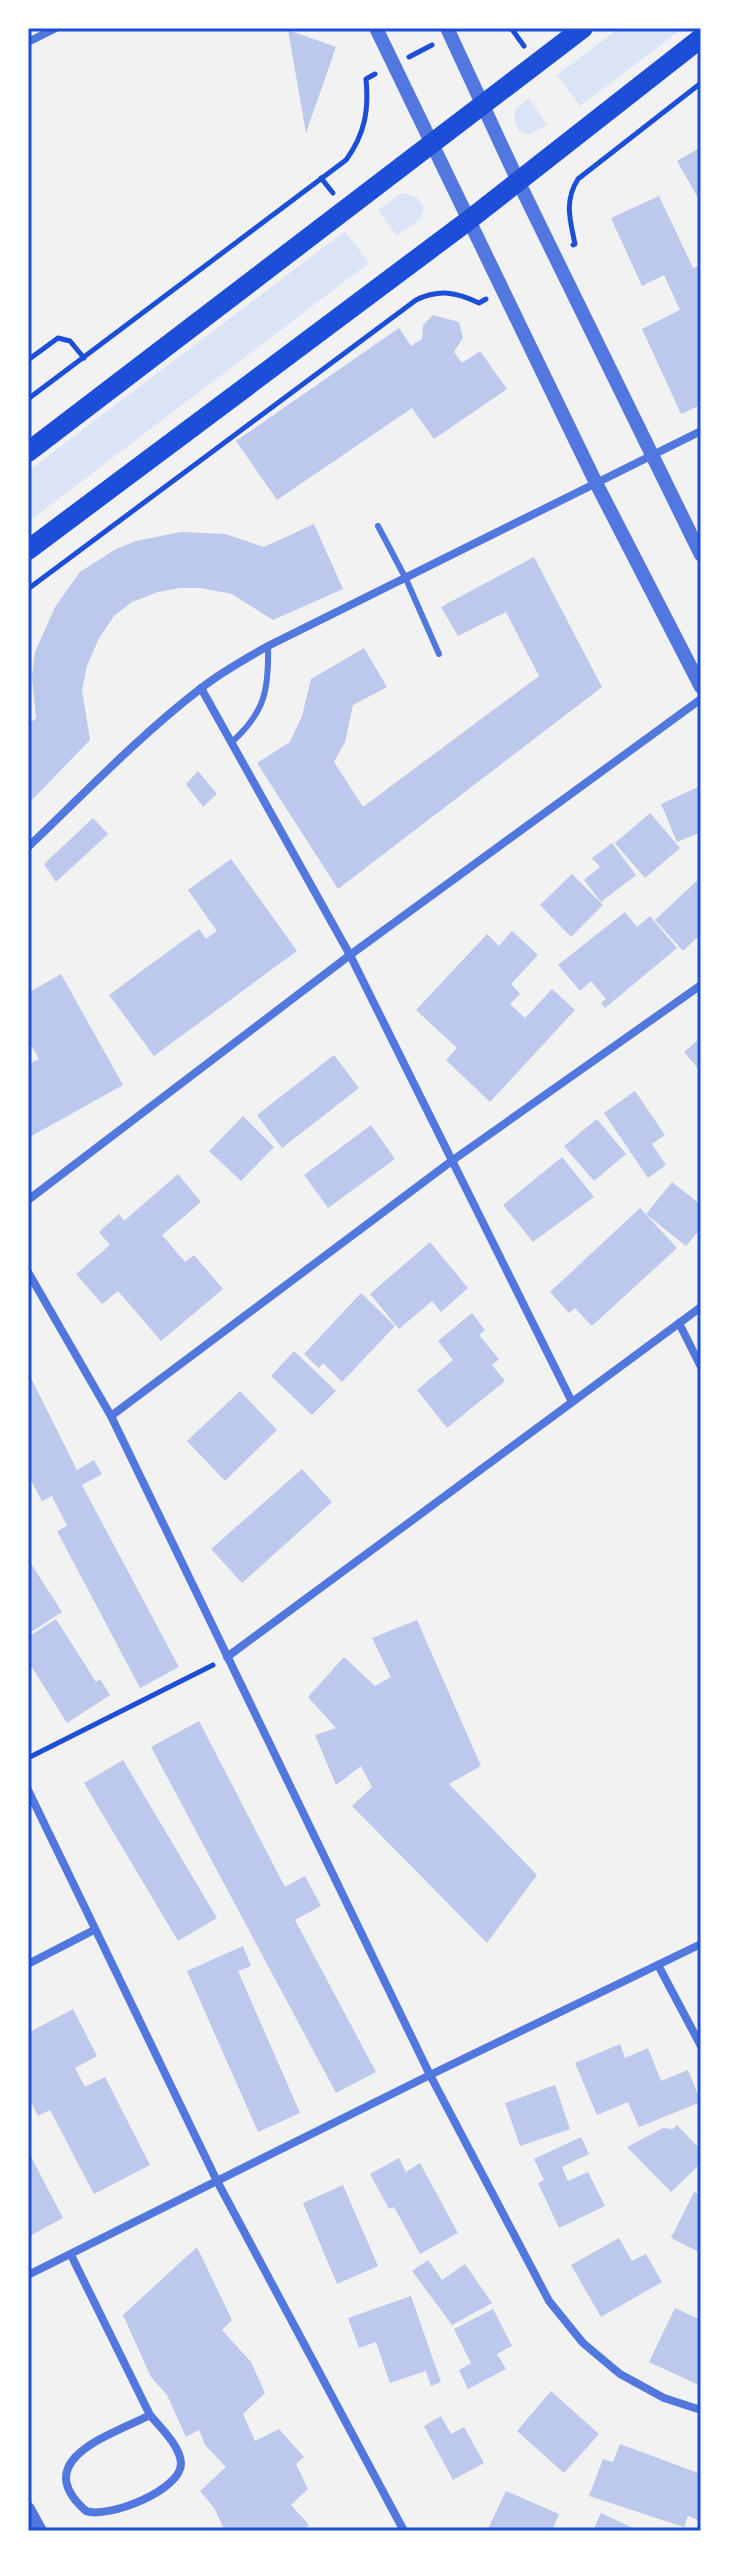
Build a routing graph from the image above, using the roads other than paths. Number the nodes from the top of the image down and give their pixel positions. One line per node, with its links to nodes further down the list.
1 (55, 28): 6 (street)
2 (376, 28): 8 (street)
3 (583, 28): 7 (main road)
4 (449, 32): 7 (street)
5 (701, 38): 9 (main road)
6 (28, 42)
7 (483, 103): 8 (main road); 9 (street)
8 (430, 143): 10 (street); 12 (main road)
9 (518, 181): 10 (main road); 13 (street)
10 (469, 220): 14 (street); 16 (main road)
11 (701, 431): 13 (street)
12 (28, 452)
13 (651, 455): 14 (street); 17 (street)
14 (596, 483): 18 (street); 21 (street)
15 (378, 526): 18 (lane)
16 (28, 550)
17 (701, 555)
18 (406, 579): 19 (street); 20 (lane)
19 (268, 646): 22 (street); 24 (lane)
20 (439, 654)
21 (701, 687)
22 (201, 688): 24 (street); 25 (street)
23 (701, 699): 26 (street)
24 (232, 742): 26 (street)
25 (28, 847)
26 (350, 955): 28 (street); 29 (street)
27 (701, 985): 28 (street)
28 (453, 1160): 34 (street); 35 (street)
29 (28, 1200)
30 (28, 1272): 35 (street)
31 (701, 1307): 32 (street)
32 (679, 1323): 33 (street); 34 (street)
33 (701, 1367)
34 (572, 1402): 36 (street)
35 (111, 1416): 36 (street)
36 (227, 1657): 43 (street)
37 (28, 1790): 38 (street)
38 (94, 1930): 40 (street); 44 (street)
39 (701, 1944): 41 (street)
40 (28, 1964)
41 (658, 1965): 42 (street); 43 (street)
42 (701, 2046)
43 (430, 2075): 44 (street); 47 (street)
44 (217, 2181): 45 (street); 51 (street)
45 (71, 2255): 46 (street); 48 (street)
46 (28, 2275)
47 (701, 2410)
48 (150, 2415): 48 (street)
49 (28, 2509): 50 (street)
50 (40, 2531)
51 (404, 2531)

